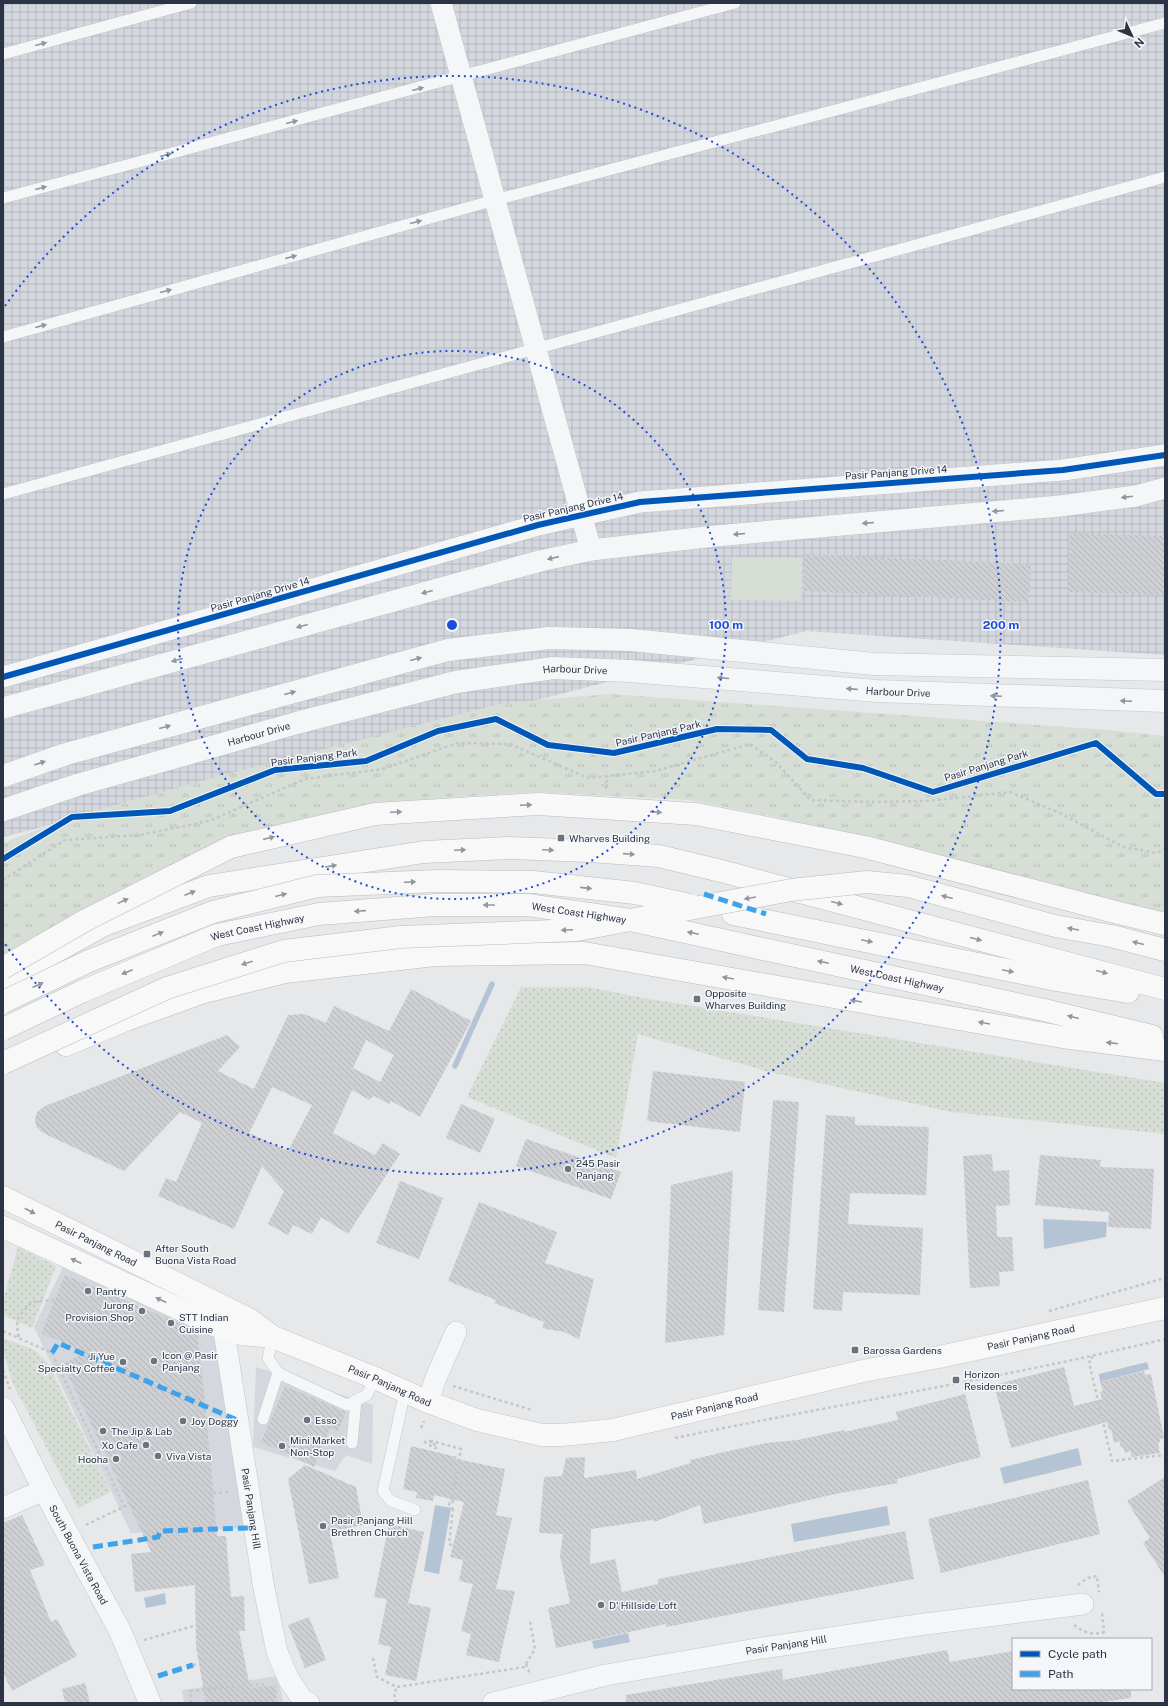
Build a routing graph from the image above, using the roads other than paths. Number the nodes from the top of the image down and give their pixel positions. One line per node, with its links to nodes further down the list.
1 (191, 3): 5 (lane, one-way to 1)
2 (441, 3): 6 (street)
3 (735, 3): 6 (lane)
4 (1165, 23): 9 (lane)
5 (3, 54)
6 (461, 77): 8 (lane, one-way to 6); 9 (street)
7 (1165, 177): 11 (lane)
8 (3, 198)
9 (495, 200): 10 (lane, one-way to 9); 11 (street)
10 (3, 336)
11 (536, 349): 14 (lane); 15 (street)
12 (1165, 455): 15 (street, Pasir Panjang Drive 14)
13 (1165, 488): 16 (street, one-way to 16)
14 (3, 494)
15 (582, 515): 16 (street); 18 (street, Pasir Panjang Drive 14)
16 (591, 550): 20 (street, one-way to 20)
17 (1165, 670): 21 (street, one-way to 17)
18 (3, 677)
19 (1165, 701): 22 (street, Harbour Drive, one-way to 22)
20 (3, 708)
21 (3, 776)
22 (3, 810)
23 (1165, 924): 25 (main road, one-way to 23, bridge)
24 (1165, 950): 33 (main road, one-way to 33, bridge)
25 (3, 968)
26 (3, 981): 27 (main road, one-way to 27)
27 (1165, 989)
28 (1165, 998): 29 (main road, one-way to 28, bridge)
29 (3, 1002)
30 (3, 1029): 31 (main road, West Coast Highway, one-way to 30, bridge)
31 (1165, 1039)
32 (1165, 1050): 34 (main road, one-way to 34)
33 (3, 1062)
34 (3, 1072)
35 (3, 1197): 37 (main road, Pasir Panjang Road, one-way to 37)
36 (3, 1227): 39 (main road, Pasir Panjang Road, one-way to 36)
37 (220, 1305): 39 (street, Pasir Panjang Hill); 41 (main road, Pasir Panjang Road)
38 (1165, 1308): 46 (main road, Pasir Panjang Road)
39 (222, 1328): 41 (main road, Pasir Panjang Road); 55 (street, Pasir Panjang Hill)
40 (456, 1332): 46 (street)
41 (273, 1337): 42 (lane); 43 (main road, Pasir Panjang Road)
42 (278, 1373): 45 (lane); 48 (lane)
43 (374, 1378): 44 (main road, Pasir Panjang Road); 45 (lane)
44 (405, 1391): 46 (main road, Pasir Panjang Road); 52 (lane)
45 (356, 1400): 49 (lane)
46 (428, 1402)
47 (3, 1408): 50 (street, South Buona Vista Road)
48 (262, 1419)
49 (352, 1443)
50 (44, 1490): 51 (street); 54 (street, South Buona Vista Road)
51 (3, 1508)
52 (415, 1510)
53 (1083, 1604): 56 (street, Pasir Panjang Hill)
54 (150, 1703)
55 (308, 1703)
56 (492, 1703)

